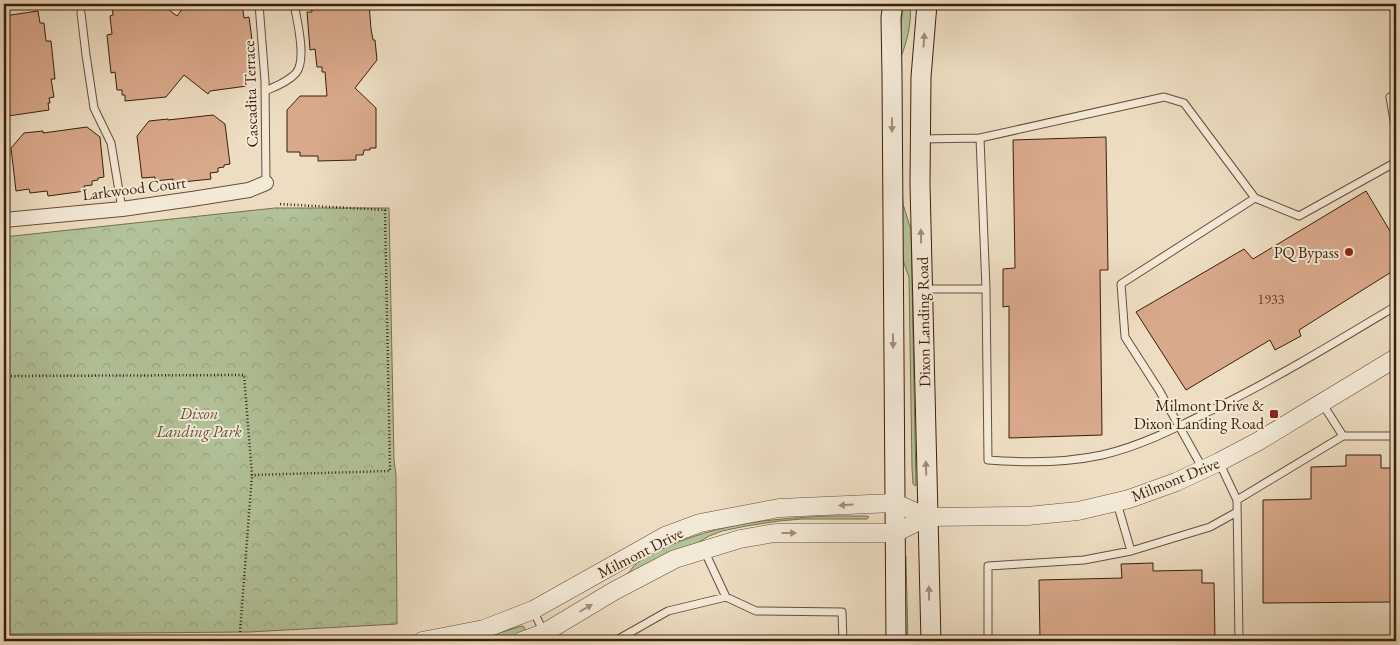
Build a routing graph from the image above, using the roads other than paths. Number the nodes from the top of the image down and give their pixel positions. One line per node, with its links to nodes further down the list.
1 (259, 4): 6 (lane, Cascadita Terrace)
2 (294, 4): 6 (lane)
3 (893, 4): 28 (main road, Dixon Landing Road, one-way to 28)
4 (927, 4): 9 (main road, Dixon Landing Road, one-way to 4)
5 (81, 13): 14 (lane)
6 (266, 91): 12 (lane, Cascadita Terrace)
7 (1390, 97): 8 (lane)
8 (1396, 132)
9 (922, 138): 10 (lane); 17 (main road, Dixon Landing Road, one-way to 9)
10 (980, 138): 13 (lane); 16 (lane)
11 (1396, 162): 13 (lane)
12 (266, 183): 14 (street, Larkwood Court)
13 (1255, 198): 21 (lane)
14 (122, 209): 15 (street, Larkwood Court)
15 (4, 220)
16 (986, 288): 17 (lane); 21 (lane)
17 (922, 289): 30 (main road, Dixon Landing Road, one-way to 17)
18 (1396, 306): 21 (lane)
19 (1396, 358): 20 (street, Milmont Drive)
20 (1322, 403): 22 (lane); 24 (street, Milmont Drive)
21 (1180, 427): 25 (lane)
22 (1343, 436): 23 (lane); 26 (lane)
23 (1396, 436)
24 (1219, 462): 25 (street, Milmont Drive); 26 (lane)
25 (1203, 470): 27 (street, Milmont Drive)
26 (1237, 500): 29 (lane)
27 (1116, 501): 30 (street, Milmont Drive); 33 (lane)
28 (895, 503): 30 (street, Milmont Drive); 31 (main road, Dixon Landing Road); 35 (street, Milmont Drive, one-way to 35)
29 (1238, 512): 33 (lane); 44 (lane)
30 (927, 517): 31 (street, Milmont Drive); 42 (main road, Dixon Landing Road, one-way to 30)
31 (895, 532): 32 (street, Milmont Drive, one-way to 31); 41 (main road, Dixon Landing Road)
32 (704, 550): 34 (lane); 36 (street, Milmont Drive, one-way to 32)
33 (1131, 551): 43 (lane)
34 (726, 598): 39 (lane); 40 (lane)
35 (533, 610): 36 (lane); 37 (street, Milmont Drive)
36 (546, 637): 38 (street, Milmont Drive)
37 (422, 641)
38 (522, 641)
39 (616, 641)
40 (843, 641)
41 (896, 641)
42 (931, 641)
43 (988, 641)
44 (1240, 641)

